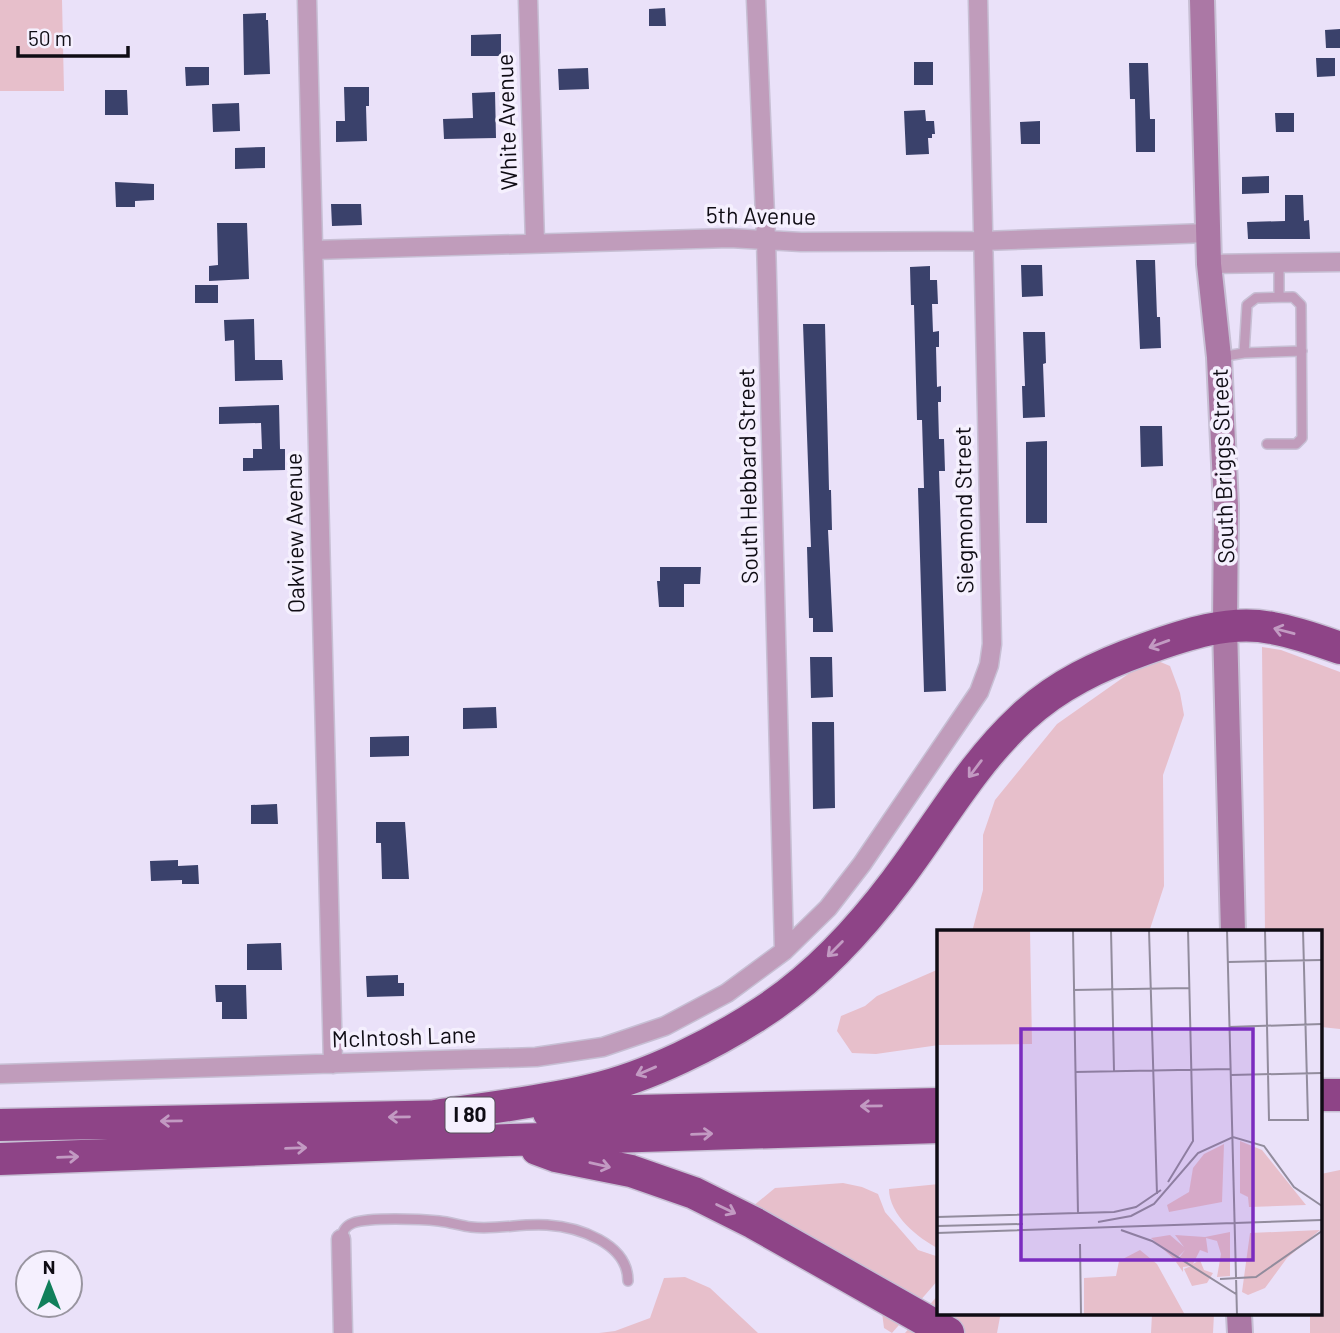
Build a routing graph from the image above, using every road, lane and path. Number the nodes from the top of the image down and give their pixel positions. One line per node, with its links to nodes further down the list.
1 (307, 0): 10 (street, Oakview Avenue)
2 (528, 0): 9 (street, White Avenue)
3 (756, 0): 7 (street, South Hebbard Street)
4 (978, 0): 8 (street, Siegmond Street)
5 (1202, 0): 6 (street, South Briggs Street)
6 (1208, 233): 8 (street, 5th Avenue); 12 (street, South Briggs Street)
7 (766, 239): 8 (street, 5th Avenue); 9 (street, 5th Avenue); 22 (street, South Hebbard Street)
8 (983, 241): 22 (street, Siegmond Street)
9 (535, 243): 10 (street, 5th Avenue)
10 (313, 250): 23 (street, Oakview Avenue)
11 (1340, 262): 13 (street)
12 (1209, 264): 13 (street); 17 (street, South Briggs Street)
13 (1279, 264): 14 (lane)
14 (1279, 297): 15 (lane); 16 (lane)
15 (1302, 351): 16 (lane); 18 (lane)
16 (1244, 353): 17 (lane)
17 (1219, 357): 19 (street, South Briggs Street)
18 (1267, 444)
19 (1225, 627): 20 (highway, one-way to 19); 21 (street, South Briggs Street); 28 (highway, one-way to 28)
20 (1340, 648)
21 (1233, 930)
22 (784, 951): 23 (street, McIntosh Lane)
23 (333, 1065): 24 (street, McIntosh Lane)
24 (0, 1073)
25 (1340, 1094): 26 (highway)
26 (1322, 1095)
27 (937, 1104): 28 (highway, I 80, one-way to 28)
28 (435, 1116): 31 (highway, I 80, one-way to 31)
29 (1322, 1116): 30 (highway)
30 (1340, 1116)
31 (0, 1125)
32 (937, 1127): 33 (highway, I 80, one-way to 32)
33 (511, 1140): 34 (highway, I 80, one-way to 33); 38 (highway, one-way to 38)
34 (0, 1159)
35 (341, 1239): 36 (lane); 37 (street)
36 (628, 1281)
37 (343, 1333)
38 (948, 1333)

